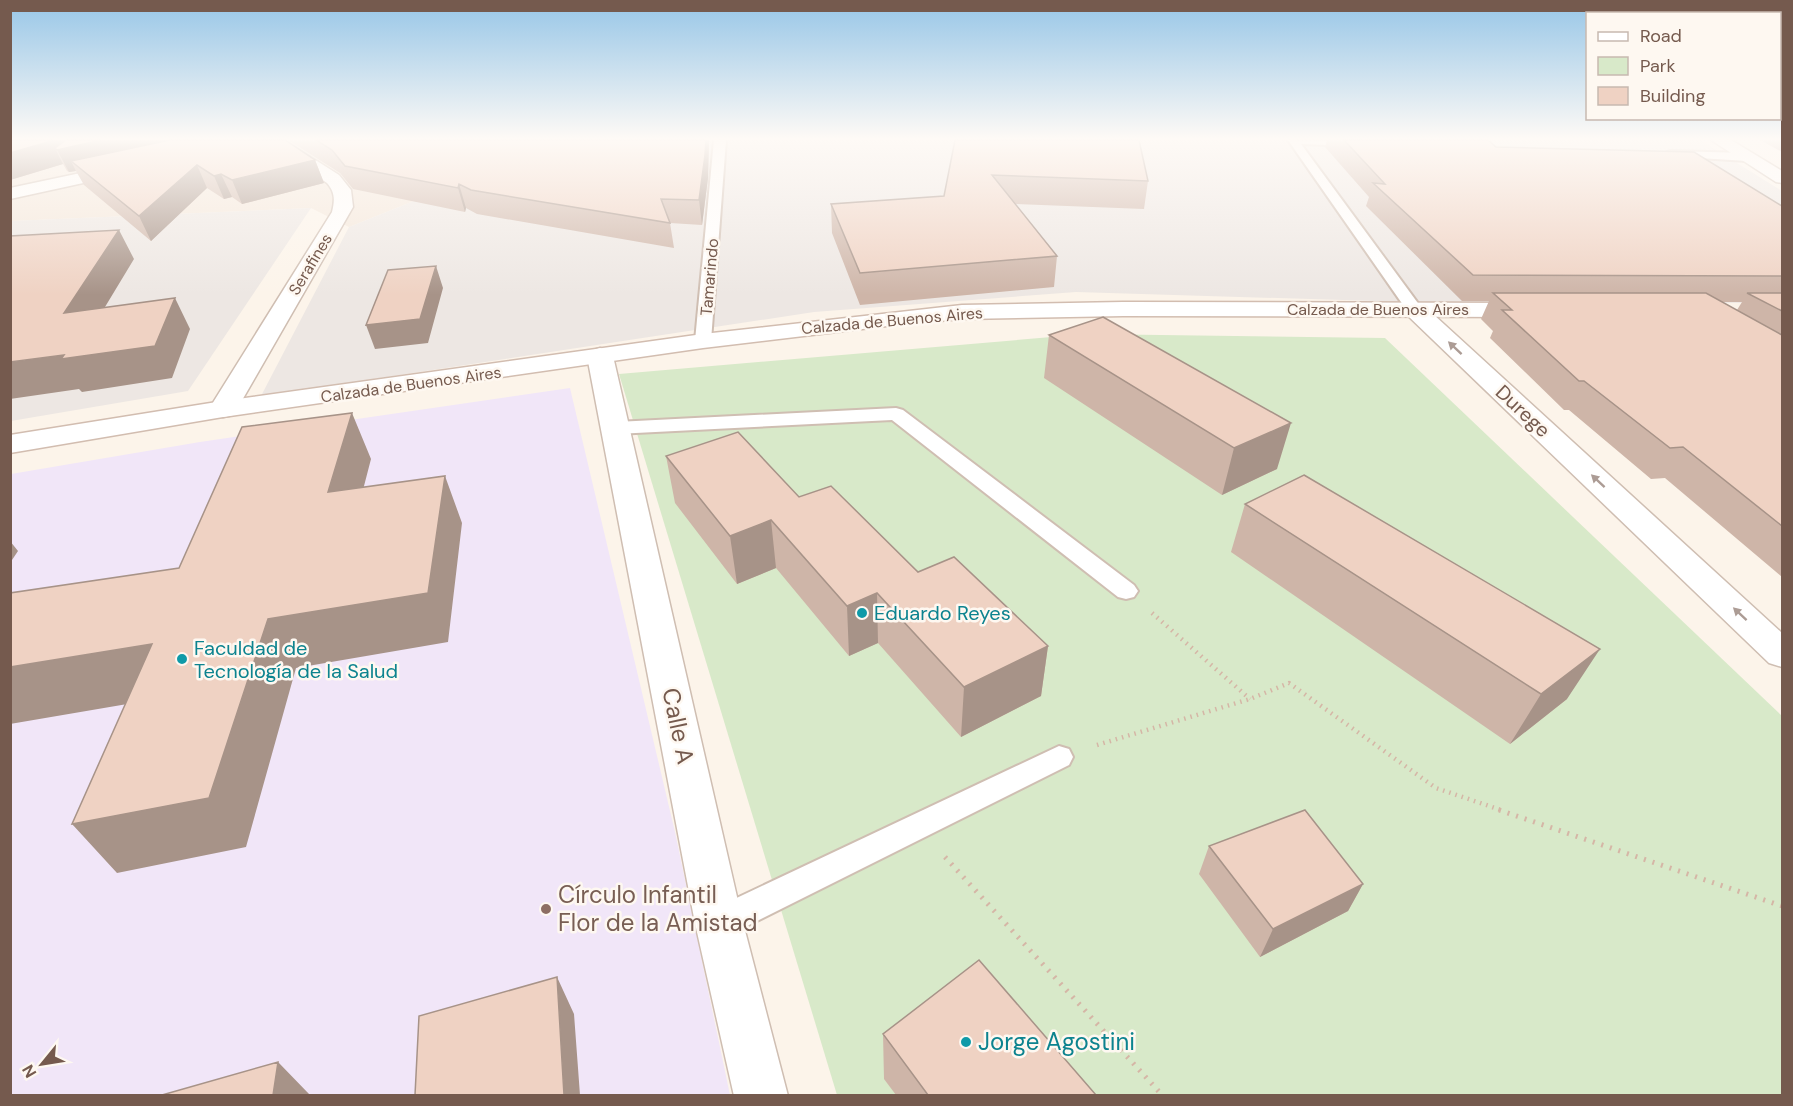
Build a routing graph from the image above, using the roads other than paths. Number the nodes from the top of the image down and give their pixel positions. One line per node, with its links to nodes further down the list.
1 (341, 192): 8 (street, Serafines)
2 (716, 192): 6 (lane, Tamarindo)
3 (1331, 192): 4 (lane, Durege)
4 (1414, 309): 5 (street, Calzada de Buenos Aires); 6 (street, Calzada de Buenos Aires); 12 (street, Durege, one-way to 4)
5 (1556, 311)
6 (703, 341): 7 (street, Calzada de Buenos Aires)
7 (600, 356): 8 (street, Calzada de Buenos Aires); 9 (street, Calle A)
8 (223, 410): 10 (street, Calzada de Buenos Aires)
9 (616, 428): 11 (lane); 14 (street, Calle A)
10 (10, 444)
11 (1126, 591)
12 (1782, 654)
13 (1059, 756): 14 (lane)
14 (720, 923): 15 (street, Calle A)
15 (761, 1095)

